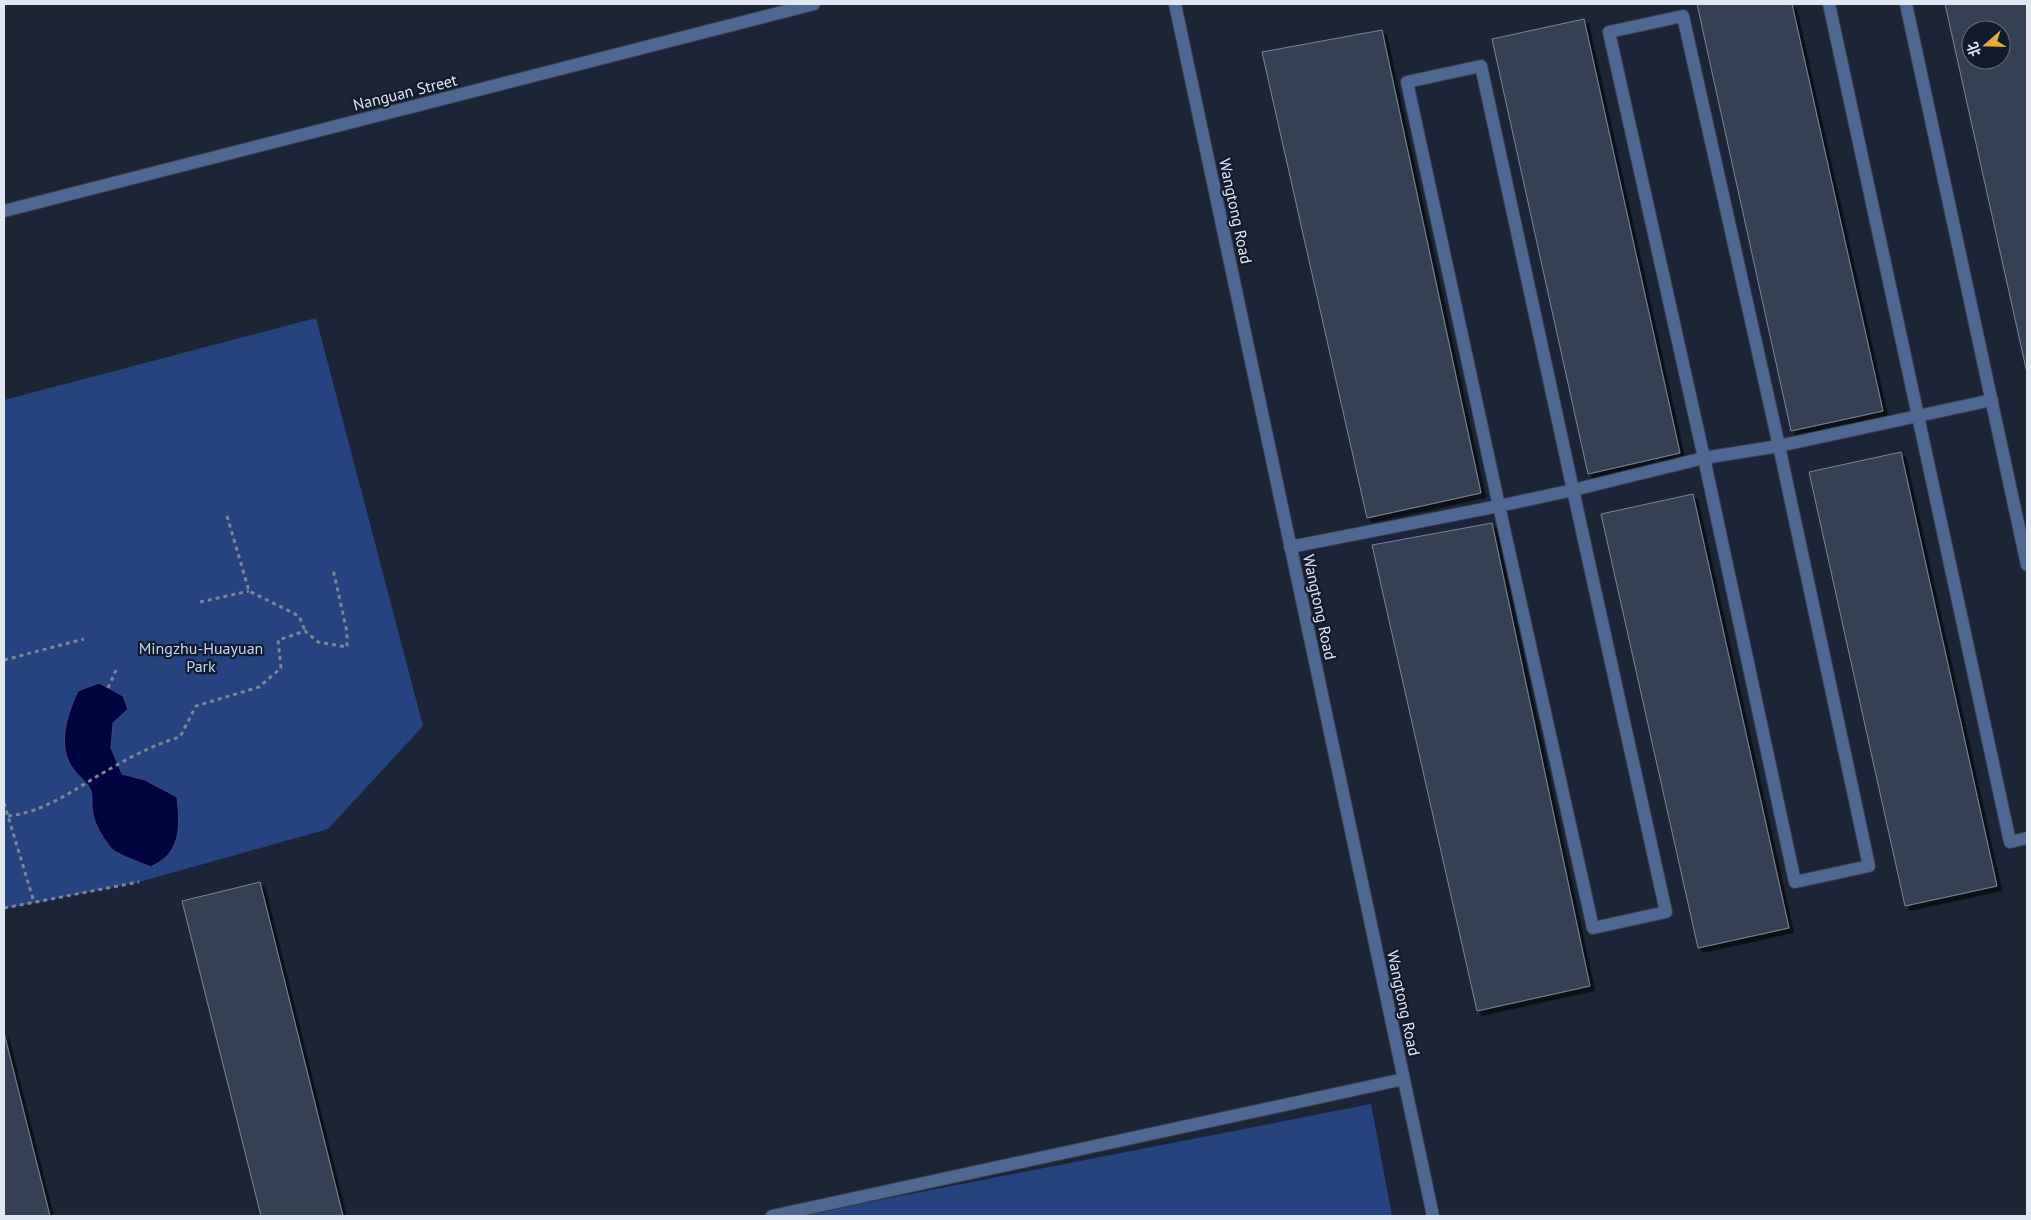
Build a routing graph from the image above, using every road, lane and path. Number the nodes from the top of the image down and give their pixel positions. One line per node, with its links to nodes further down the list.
1 (814, 4): 5 (street, Nanguan Street)
2 (1175, 4): 13 (street, Wangtong Road)
3 (1829, 4): 7 (street)
4 (1906, 4): 6 (street)
5 (4, 211)
6 (1992, 400): 7 (street); 14 (street)
7 (1918, 416): 8 (street); 25 (street)
8 (1778, 446): 9 (street); 9 (street); 9 (street)
9 (1704, 458): 10 (street)
10 (1572, 490): 11 (street); 11 (street); 11 (street)
11 (1499, 506): 13 (street)
12 (227, 516): 16 (path)
13 (1290, 547): 29 (street, Wangtong Road)
14 (2027, 565)
15 (333, 569): 18 (path)
16 (249, 591): 17 (path); 18 (path)
17 (200, 602)
18 (305, 631): 24 (path)
19 (84, 639): 20 (path)
20 (4, 660)
21 (116, 670): 22 (path)
22 (108, 688)
23 (4, 803): 24 (path)
24 (8, 816): 27 (path)
25 (2027, 838)
26 (139, 882): 27 (path)
27 (34, 902): 28 (path)
28 (4, 908)
29 (1404, 1079): 30 (street); 31 (street, Wangtong Road)
30 (772, 1216)
31 (1433, 1216)

